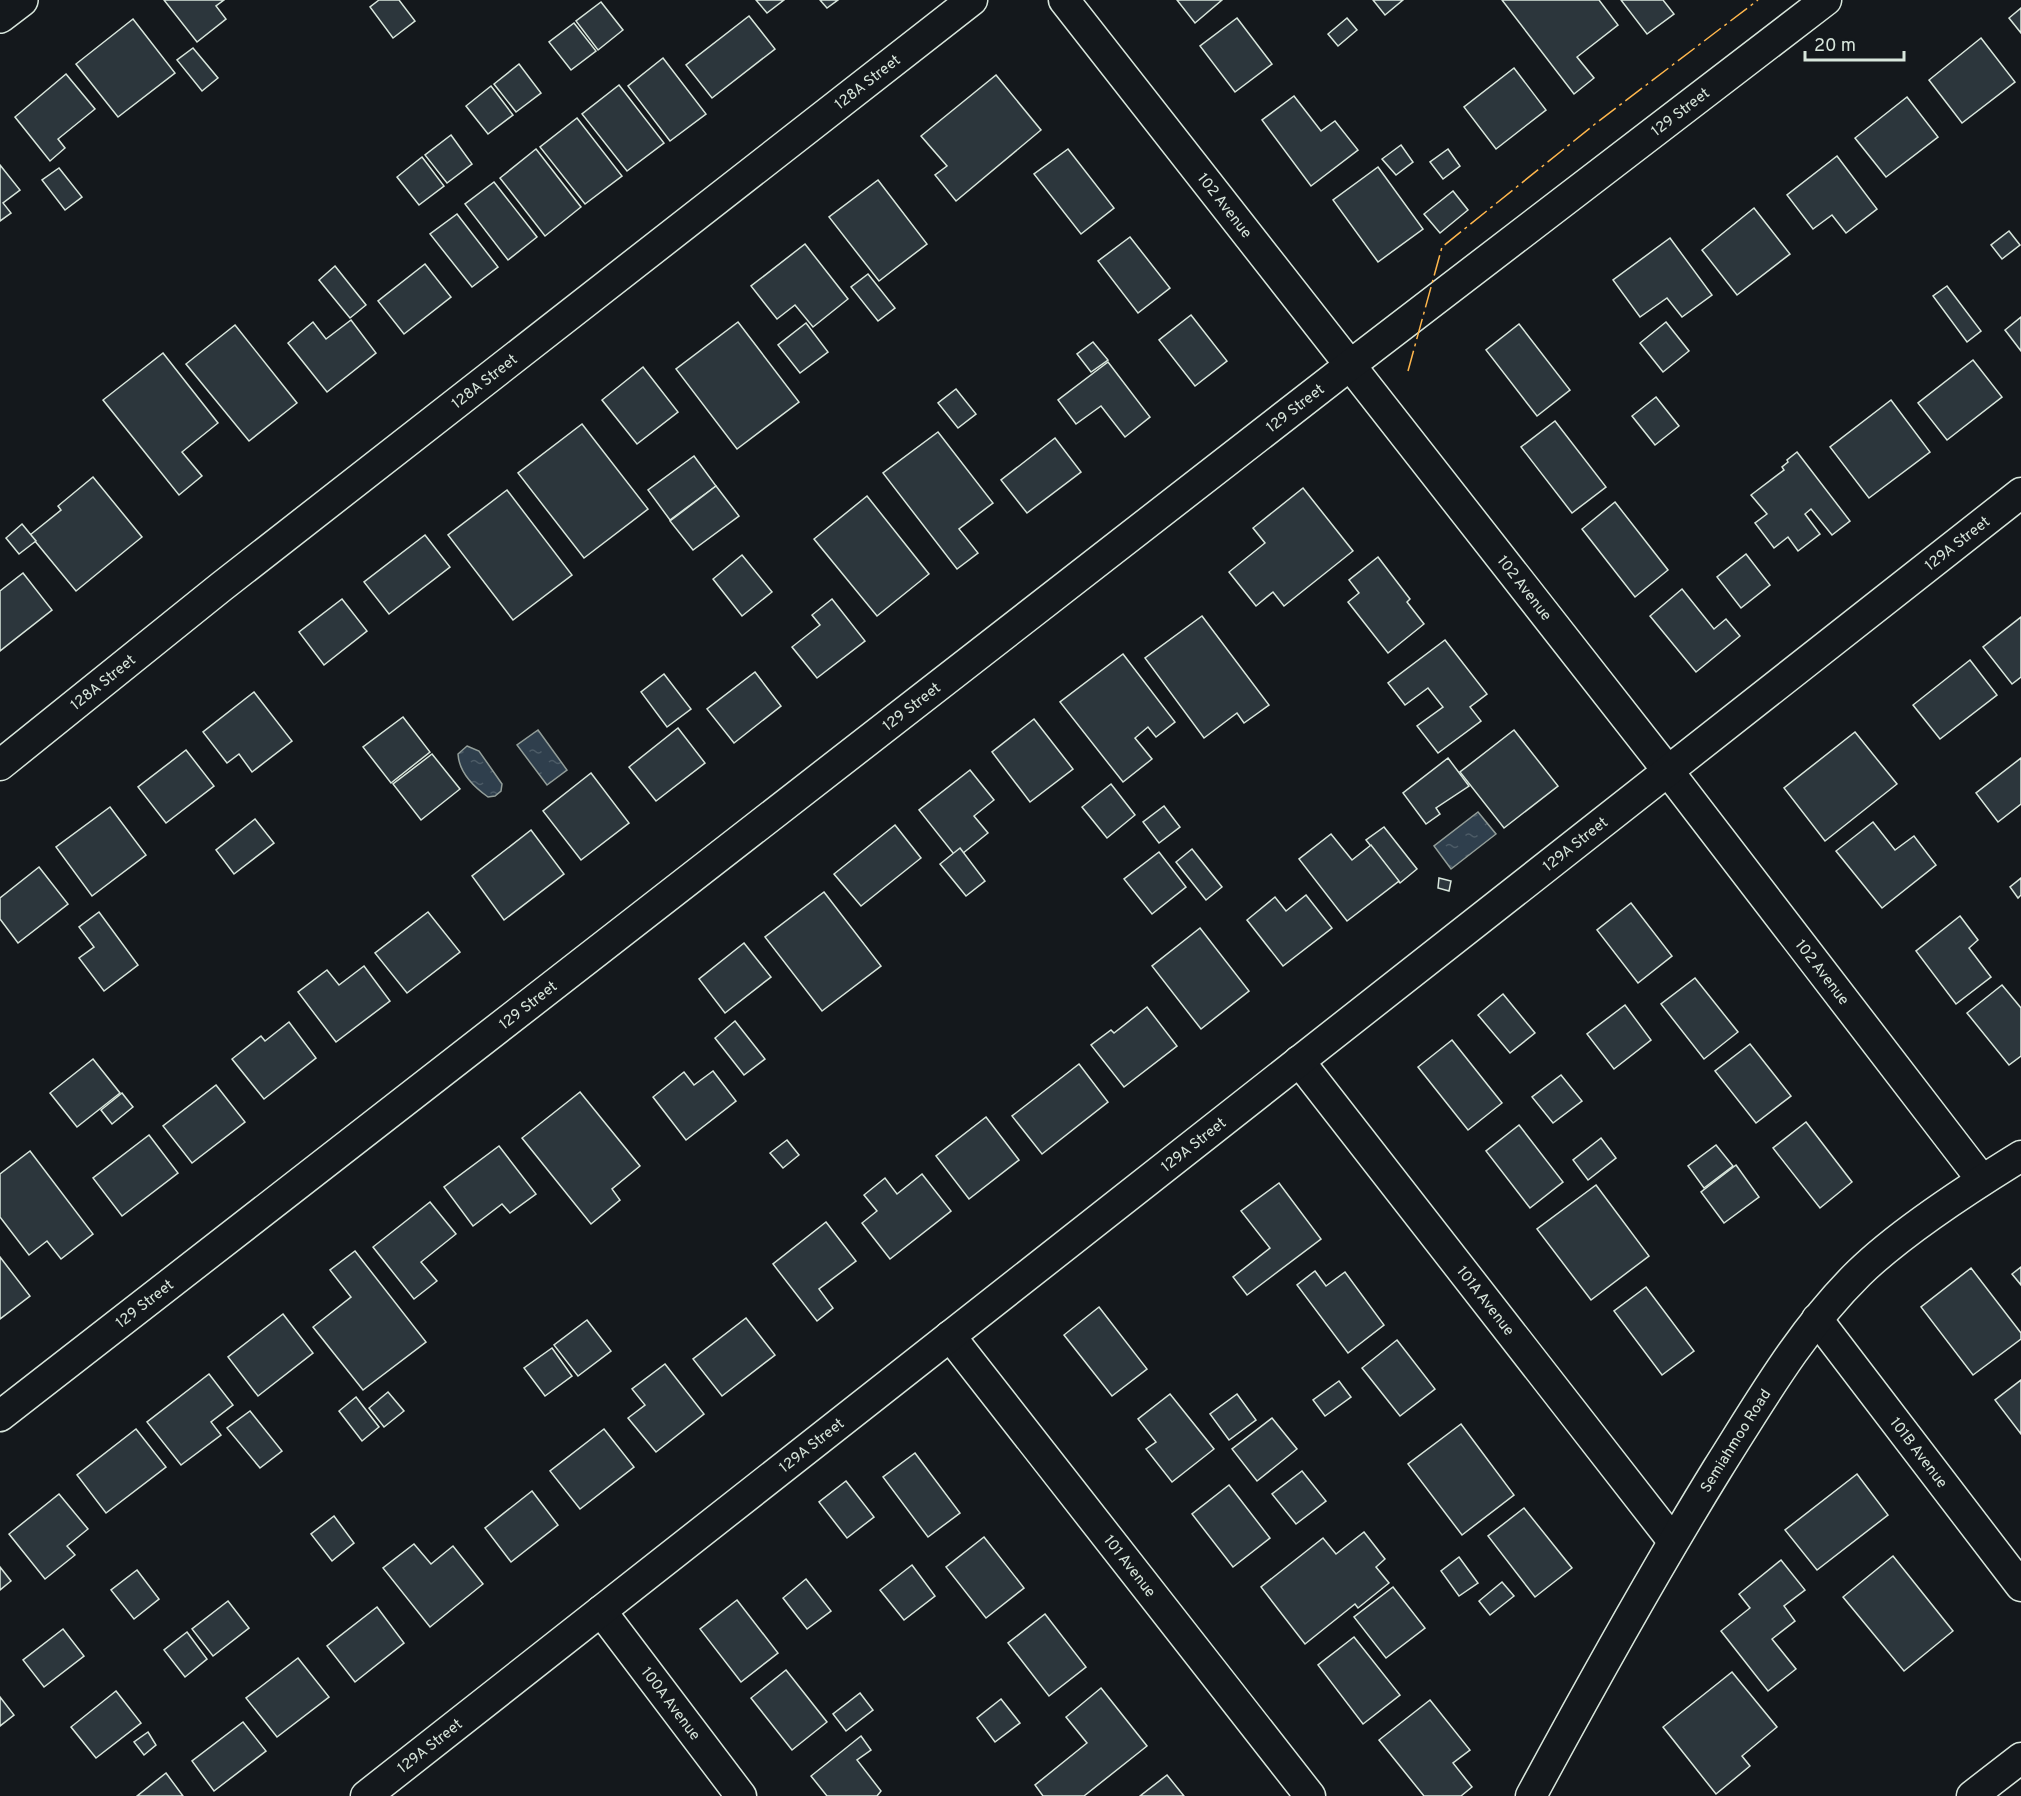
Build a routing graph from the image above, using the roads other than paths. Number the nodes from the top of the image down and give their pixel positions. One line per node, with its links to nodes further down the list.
1 (21, 0): 5 (main road)
2 (972, 0): 8 (street, 128A Street)
3 (1064, 0): 6 (street, 102 Avenue)
4 (1826, 0): 6 (street, 129 Street)
5 (0, 16)
6 (1349, 366): 9 (street, 102 Avenue); 15 (street, 129 Street)
7 (2021, 493): 9 (street, 129A Street)
8 (0, 765)
9 (1668, 771): 10 (street, 129A Street); 12 (street, 102 Avenue)
10 (1299, 1061): 14 (street, 129A Street); 16 (street, 101A Avenue)
11 (2021, 1156): 12 (street, Semiahmoo Road)
12 (1982, 1180): 13 (street, Semiahmoo Road)
13 (1817, 1319): 16 (street, Semiahmoo Road); 17 (street, 101B Avenue)
14 (950, 1336): 18 (street, 129A Street); 22 (street, 101 Avenue)
15 (0, 1416)
16 (1673, 1541): 23 (street, Semiahmoo Road)
17 (2021, 1586)
18 (601, 1611): 20 (street, 129A Street); 21 (street, 100A Avenue)
19 (2021, 1758): 24 (street)
20 (366, 1796)
21 (741, 1796)
22 (1310, 1796)
23 (1531, 1796)
24 (1972, 1796)

